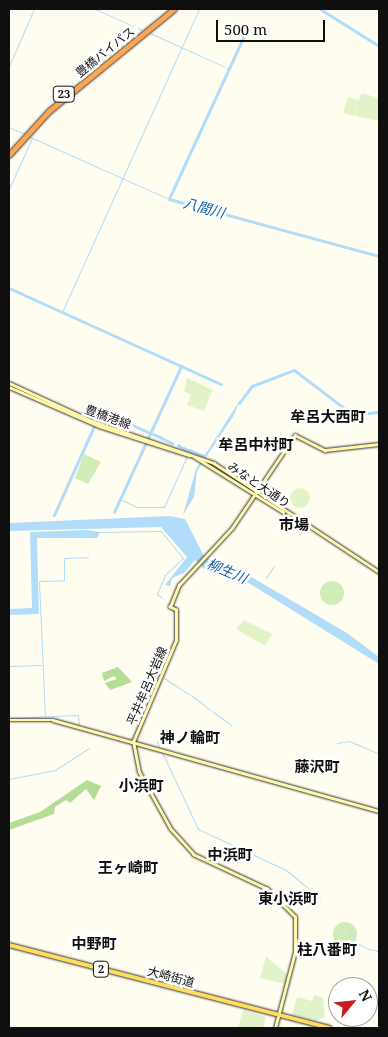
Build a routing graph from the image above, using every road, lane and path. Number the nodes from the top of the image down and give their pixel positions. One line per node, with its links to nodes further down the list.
1 (172, 9): 2 (highway, 豊橋バイパス / 23)
2 (125, 46): 3 (highway, 豊橋バイパス / 23); 4 (highway, 豊橋バイパス / 23)
3 (9, 151)
4 (9, 155)
5 (9, 385): 7 (main road, 豊橋港線)
6 (379, 444): 8 (main road, 平井牟呂大岩線)
7 (204, 460): 8 (main road, みなと大通り)
8 (256, 492): 9 (main road, みなと大通り); 11 (main road, 平井牟呂大岩線)
9 (379, 573)
10 (9, 720): 11 (main road)
11 (133, 742): 12 (main road); 14 (main road, 平井牟呂大岩線)
12 (379, 811)
13 (9, 945): 14 (main road, 大崎街道 / 2)
14 (279, 1015): 15 (main road, 平井牟呂大岩線); 16 (main road, 大崎街道 / 2)
15 (275, 1028)
16 (329, 1028)

